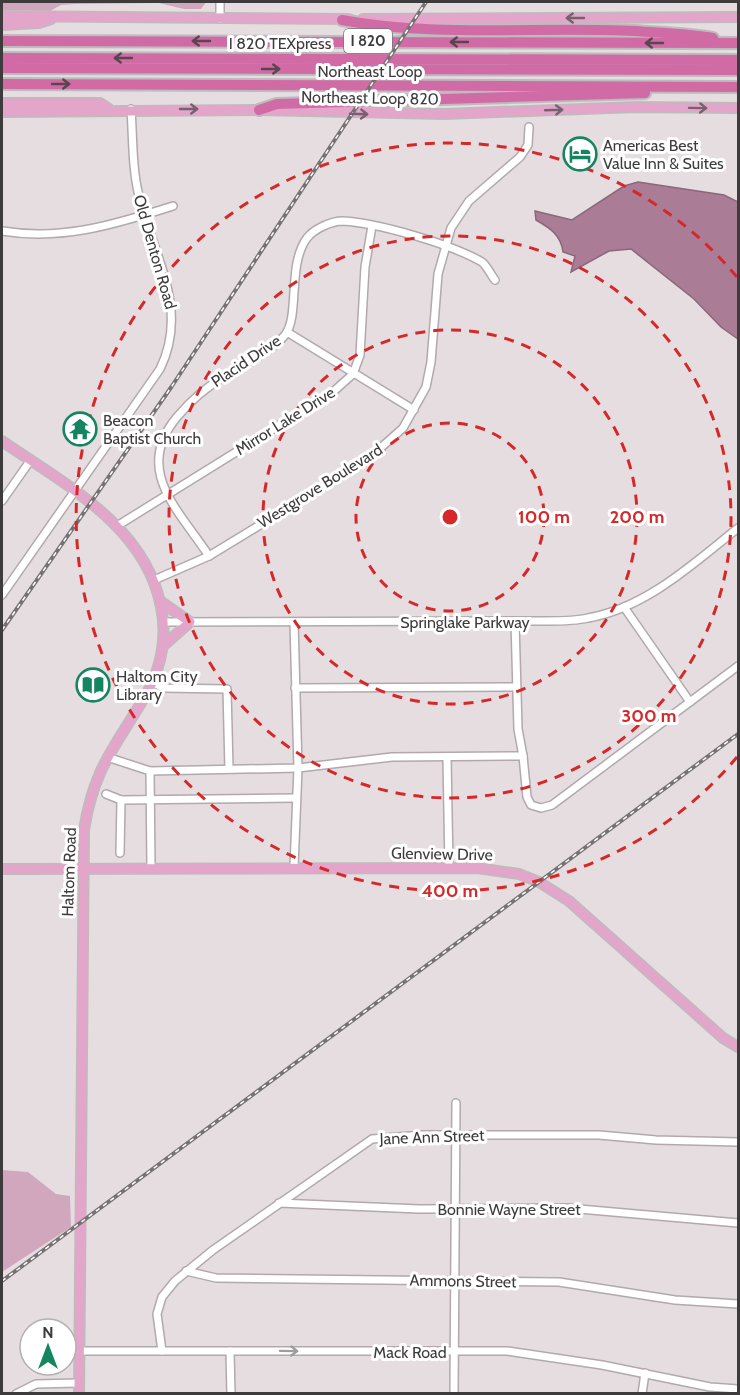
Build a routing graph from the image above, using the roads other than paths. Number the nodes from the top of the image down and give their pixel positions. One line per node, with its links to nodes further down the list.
1 (220, 2): 5 (street)
2 (2, 16): 3 (main road)
3 (56, 17): 5 (main road); 7 (main road)
4 (738, 17): 6 (main road, one-way to 6)
5 (220, 19): 6 (main road)
6 (342, 20): 9 (highway)
7 (2, 25)
8 (2, 41): 9 (highway, Northeast Loop / I 820, one-way to 8)
9 (736, 43)
10 (2, 58): 11 (highway, I 820 TEXpress, one-way to 10)
11 (738, 60)
12 (2, 68): 13 (highway, I 820 TEXpress, one-way to 13)
13 (738, 70)
14 (2, 84): 15 (highway, Northeast Loop, one-way to 15)
15 (704, 87): 16 (highway, Northeast Loop); 21 (highway)
16 (738, 87)
17 (2, 103): 19 (main road)
18 (738, 108): 21 (main road, Northeast Loop 820, one-way to 18)
19 (109, 109): 20 (main road, Northeast Loop 820); 22 (main road, Northeast Loop 820)
20 (131, 109): 21 (main road, Northeast Loop 820, one-way to 21); 25 (street, Old Denton Road)
21 (259, 110)
22 (2, 112)
23 (529, 127): 28 (street, Westgrove Boulevard)
24 (173, 206): 25 (street)
25 (144, 215): 27 (street); 35 (street, Old Denton Road)
26 (372, 226): 28 (street, Placid Drive); 30 (street, Placid Drive); 31 (street)
27 (2, 231)
28 (445, 245): 29 (street, Placid Drive); 32 (street, Westgrove Boulevard)
29 (495, 280)
30 (287, 332): 31 (street); 36 (street, Placid Drive)
31 (353, 374): 32 (street); 36 (street, Mirror Lake Drive)
32 (414, 410): 40 (street, Westgrove Boulevard)
33 (2, 441): 34 (main road, Haltom Road)
34 (30, 461): 35 (main road, Haltom Road); 37 (street)
35 (75, 492): 38 (main road, Haltom Road); 42 (street, Old Denton Road)
36 (167, 494): 38 (street, Mirror Lake Drive); 40 (street, Placid Drive)
37 (2, 501)
38 (117, 525): 41 (main road, Haltom Road)
39 (738, 528): 44 (street, Springlake Parkway)
40 (209, 556): 41 (street, Westgrove Boulevard)
41 (154, 580): 43 (main road, Haltom Road)
42 (2, 595)
43 (160, 601): 46 (main road, Haltom Road); 47 (main road)
44 (624, 607): 45 (street, Springlake Parkway); 54 (street)
45 (515, 621): 48 (street, Springlake Parkway); 52 (street)
46 (164, 622): 47 (street, Springlake Parkway); 49 (main road, Haltom Road)
47 (190, 622): 48 (street, Springlake Parkway); 49 (main road)
48 (294, 622): 53 (street)
49 (163, 646): 51 (main road, Haltom Road)
50 (738, 666): 54 (street)
51 (152, 682): 57 (main road, Haltom Road); 59 (street)
52 (516, 687): 53 (street); 56 (street)
53 (296, 688): 58 (street)
54 (690, 702): 56 (street)
55 (447, 756): 56 (street); 58 (street); 69 (street)
56 (523, 756)
57 (106, 757): 60 (street); 66 (main road, Haltom Road)
58 (298, 768): 59 (street); 62 (street)
59 (229, 769): 60 (street)
60 (150, 771): 64 (street)
61 (106, 794): 63 (street)
62 (296, 798): 64 (street); 68 (street)
63 (121, 800): 64 (street); 65 (street)
64 (151, 800): 67 (street)
65 (120, 853)
66 (82, 867): 67 (main road, Glenview Drive); 70 (main road, Glenview Drive); 81 (main road, Haltom Road)
67 (151, 867): 68 (main road, Glenview Drive)
68 (294, 867): 69 (main road, Glenview Drive)
69 (448, 867): 71 (main road, Glenview Drive)
70 (2, 869)
71 (738, 1047)
72 (456, 1102): 73 (street)
73 (457, 1134): 74 (street, Jane Ann Street); 75 (street, Jane Ann Street); 76 (street)
74 (738, 1142)
75 (279, 1203): 76 (street, Bonnie Wayne Street); 78 (street, Jane Ann Street)
76 (456, 1209): 77 (street, Bonnie Wayne Street); 79 (street)
77 (738, 1223)
78 (186, 1271): 79 (street, Ammons Street); 82 (street, Jane Ann Street)
79 (455, 1280): 80 (street, Ammons Street); 84 (street)
80 (738, 1304)
81 (79, 1351): 82 (street, Mack Road); 86 (main road, Haltom Road)
82 (162, 1351): 83 (street, Mack Road)
83 (230, 1351): 84 (street, Mack Road, one-way to 84); 89 (street)
84 (454, 1352): 85 (street, Mack Road); 90 (street)
85 (645, 1373): 87 (street, Mack Road); 91 (street)
86 (79, 1388): 88 (street)
87 (738, 1389)
88 (16, 1394)
89 (231, 1394)
90 (454, 1394)
91 (642, 1394)

